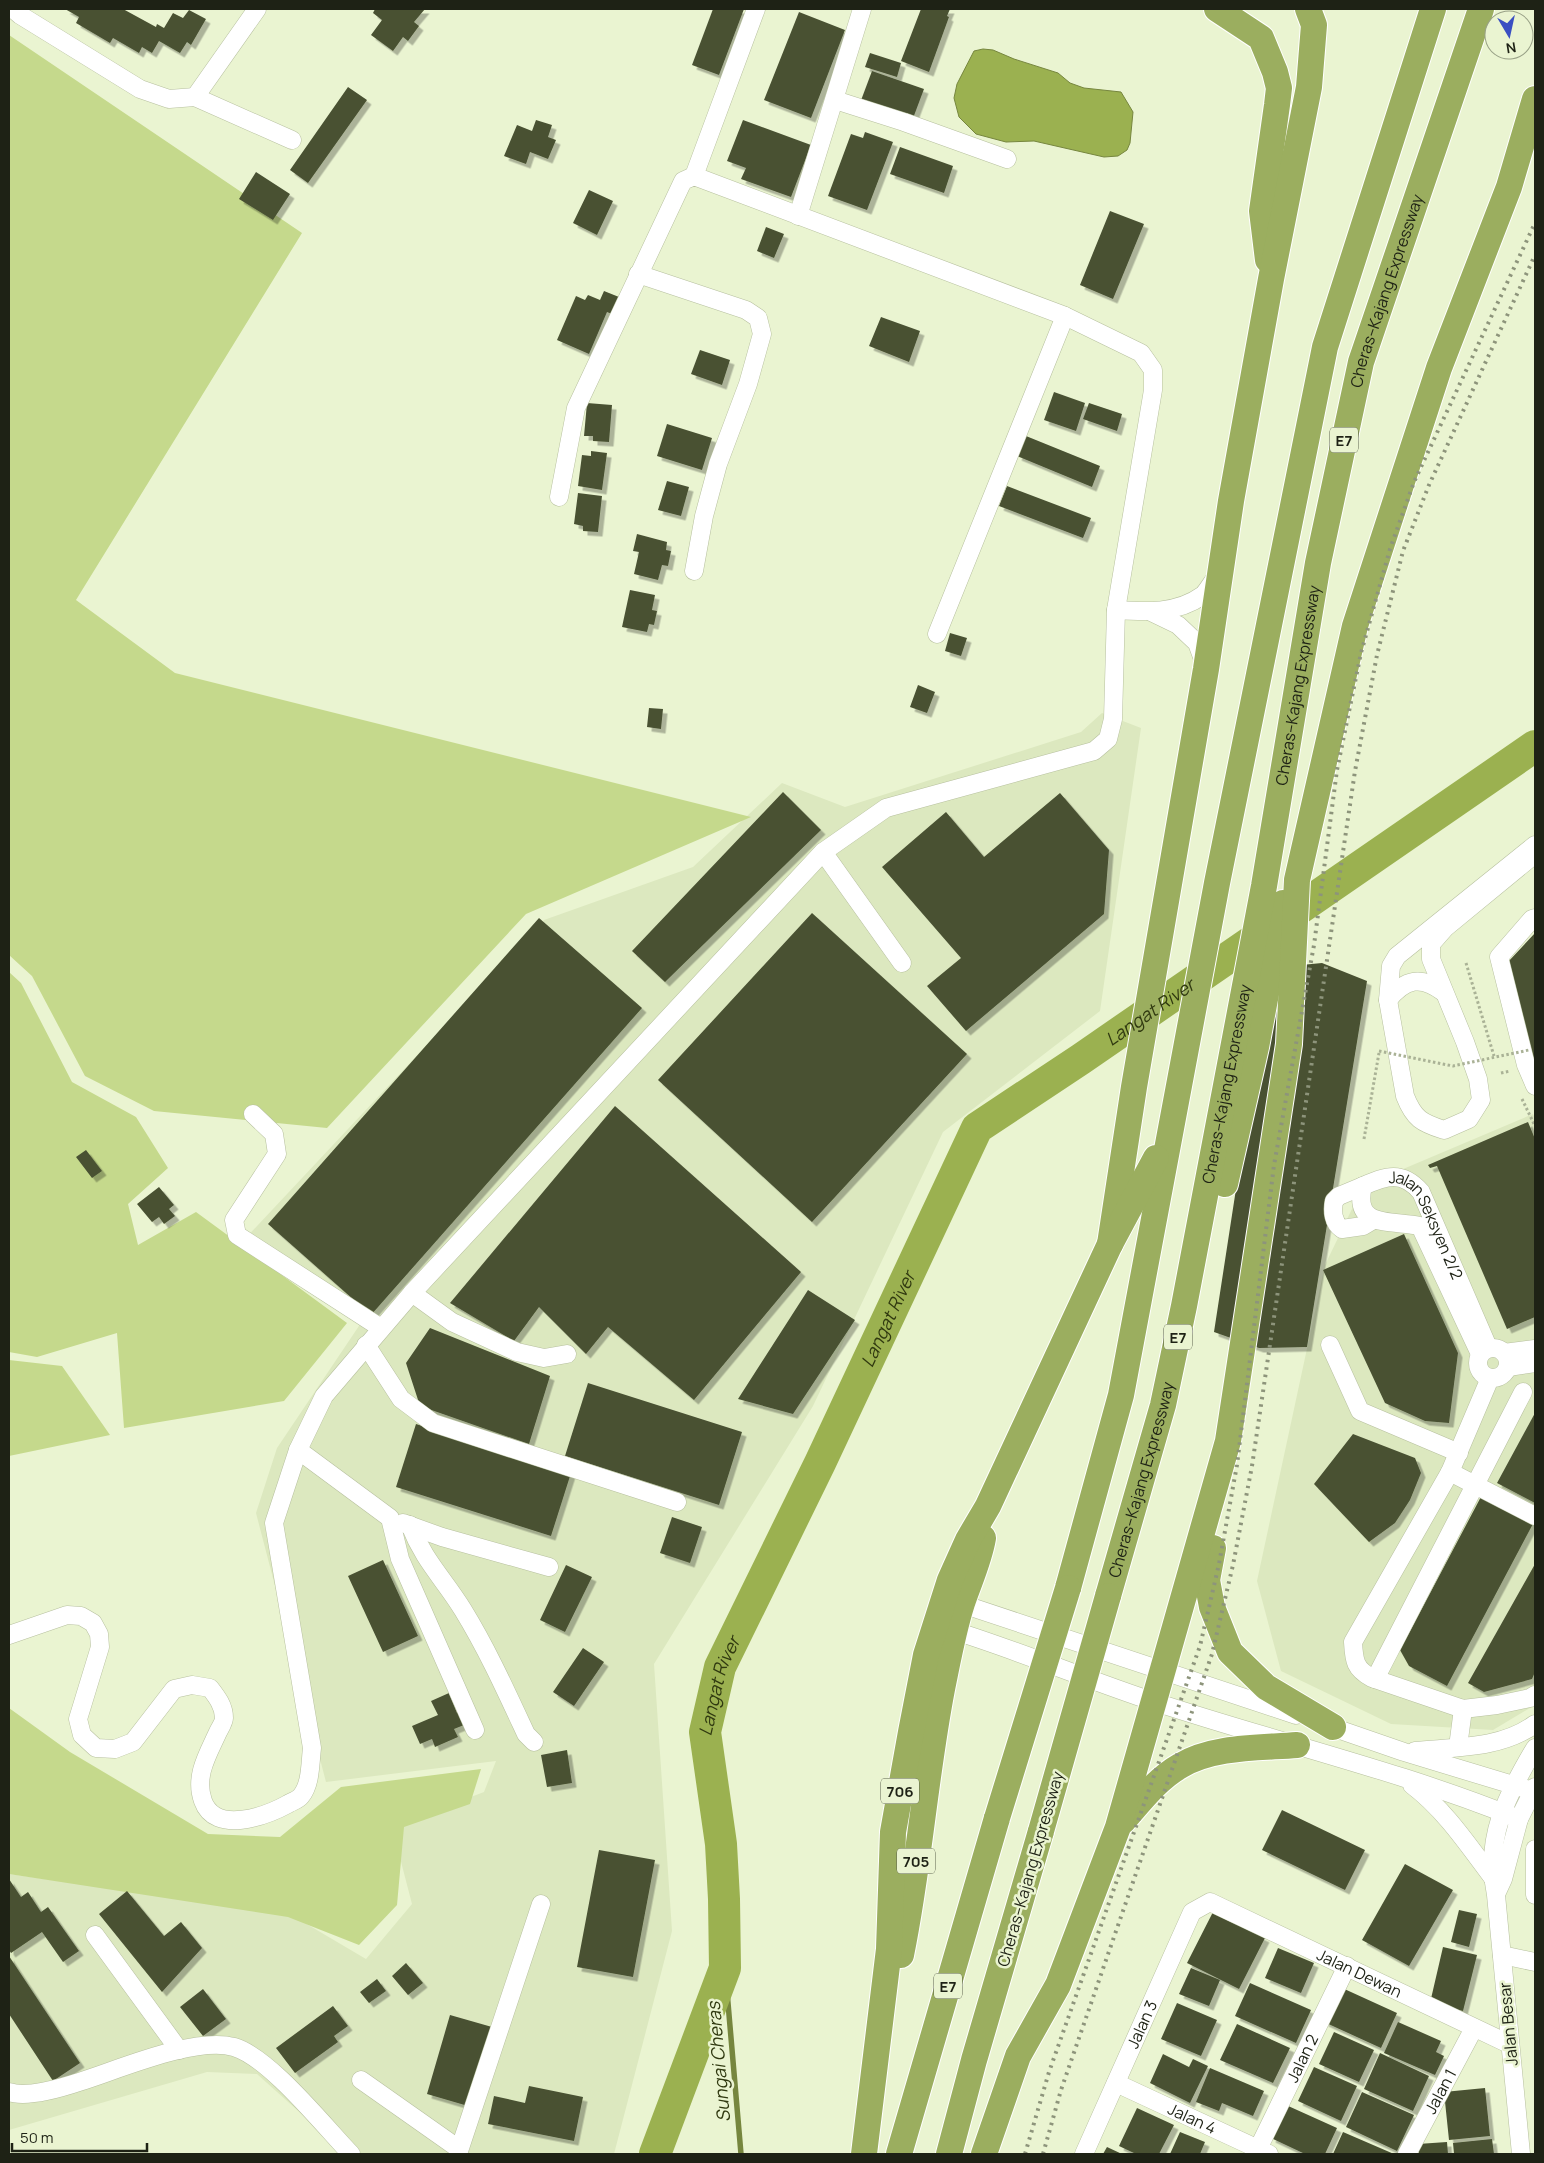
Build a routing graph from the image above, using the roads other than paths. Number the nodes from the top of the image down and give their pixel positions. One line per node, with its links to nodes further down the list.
1 (14, 9): 9 (street)
2 (257, 9): 9 (street)
3 (756, 9): 15 (street)
4 (862, 9): 10 (street)
5 (1217, 9): 19 (highway)
6 (1308, 9): 19 (highway)
7 (1433, 9): 38 (highway, E7)
8 (1480, 9): 43 (highway, Cheras–Kajang Expressway / E7)
9 (195, 97): 13 (street)
10 (835, 100): 14 (street); 17 (street)
11 (1535, 100): 16 (highway)
12 (1535, 133): 16 (highway)
13 (292, 140)
14 (1007, 160)
15 (694, 176): 17 (street); 18 (street)
16 (1509, 186): 31 (highway)
17 (798, 216): 20 (street)
18 (638, 274): 21 (street); 23 (street)
19 (1271, 279): 22 (highway)
20 (1065, 316): 24 (street); 26 (street)
21 (559, 497)
22 (1220, 570): 25 (street); 27 (highway)
23 (694, 571)
24 (1116, 610): 25 (street); 29 (street)
25 (1151, 612): 27 (street)
26 (936, 634)
27 (1206, 669): 41 (highway)
28 (1535, 844): 35 (street)
29 (823, 852): 33 (street); 42 (street)
30 (1535, 854): 34 (street)
31 (1294, 868): 43 (highway); 53 (highway)
32 (1535, 918): 36 (street)
33 (902, 963)
34 (1443, 992): 35 (street); 35 (street)
35 (1388, 1000)
36 (1535, 1086)
37 (253, 1114): 44 (street)
38 (1170, 1128): 41 (highway); 107 (highway, E7, bridge)
39 (1363, 1186): 40 (street, Jalan Seksyen 2/2); 40 (street); 49 (street, Jalan Seksyen 2/2)
40 (1373, 1220): 49 (street, Jalan Seksyen 2/2)
41 (1110, 1244): 59 (highway)
42 (412, 1293): 44 (street); 48 (street)
43 (1184, 1306): 108 (highway, Cheras–Kajang Expressway / E7, bridge)
44 (381, 1328): 45 (street)
45 (366, 1345): 54 (street); 58 (street)
46 (1330, 1345): 55 (street)
47 (1535, 1349): 49 (street)
48 (567, 1354)
49 (1495, 1355): 50 (street); 51 (street); 51 (street)
50 (1535, 1363)
51 (1490, 1378): 55 (street)
52 (1523, 1392): 57 (street)
53 (1228, 1441): 67 (highway); 73 (highway)
54 (298, 1450): 61 (street); 66 (street)
55 (1459, 1453): 56 (street)
56 (1450, 1472): 57 (street); 68 (street)
57 (1475, 1485): 60 (street); 68 (street)
58 (677, 1502)
59 (988, 1506): 64 (highway); 100 (highway, 706)
60 (1535, 1516)
61 (390, 1518): 62 (street); 74 (street)
62 (410, 1525): 63 (street); 75 (street)
63 (549, 1567)
64 (962, 1604): 65 (highway); 67 (street)
65 (955, 1631): 70 (street); 100 (highway, 705)
66 (9, 1635)
67 (1163, 1670): 70 (highway); 73 (street)
68 (1375, 1679): 71 (street)
69 (1535, 1695): 71 (street)
70 (1154, 1702): 76 (street); 85 (highway)
71 (1463, 1708): 77 (street)
72 (1535, 1724): 77 (street)
73 (1333, 1727): 79 (street)
74 (475, 1730)
75 (534, 1742)
76 (1297, 1745): 80 (street); 85 (highway)
77 (1458, 1747): 79 (street)
78 (1535, 1748): 81 (street, Jalan Besar)
79 (1404, 1752): 81 (street)
80 (1402, 1777): 83 (street); 87 (street)
81 (1514, 1785): 82 (street); 83 (street, Jalan Besar)
82 (1534, 1789): 84 (street, Jalan Besar)
83 (1501, 1812): 84 (street); 87 (street, Jalan Besar)
84 (1519, 1819): 87 (street, Jalan Besar)
85 (1118, 1827): 109 (highway)
86 (1535, 1850): 88 (street)
87 (1494, 1886): 92 (street, Jalan Besar)
88 (1535, 1894)
89 (1210, 1902): 94 (street, Jalan Dewan); 99 (street, Jalan 3)
90 (541, 1904): 103 (street)
91 (94, 1935): 97 (street)
92 (1502, 1954): 93 (street); 96 (street, Jalan Besar)
93 (1535, 1962)
94 (1346, 1966): 95 (street, Jalan Dewan); 104 (street, Jalan 2)
95 (1474, 2028): 96 (street, Jalan Dewan); 111 (street, Jalan 1)
96 (1510, 2044): 102 (street, Jalan Besar)
97 (179, 2050): 101 (street); 105 (street)
98 (360, 2080): 103 (street)
99 (1116, 2083): 104 (street, Jalan 4); 110 (street, Jalan 3)
100 (873, 2091): 106 (highway)
101 (9, 2092)
102 (1525, 2148)
103 (458, 2152)
104 (1264, 2152)
105 (351, 2154)
106 (864, 2154)
107 (899, 2154)
108 (949, 2154)
109 (984, 2154)
110 (1084, 2154)
111 (1407, 2154)

